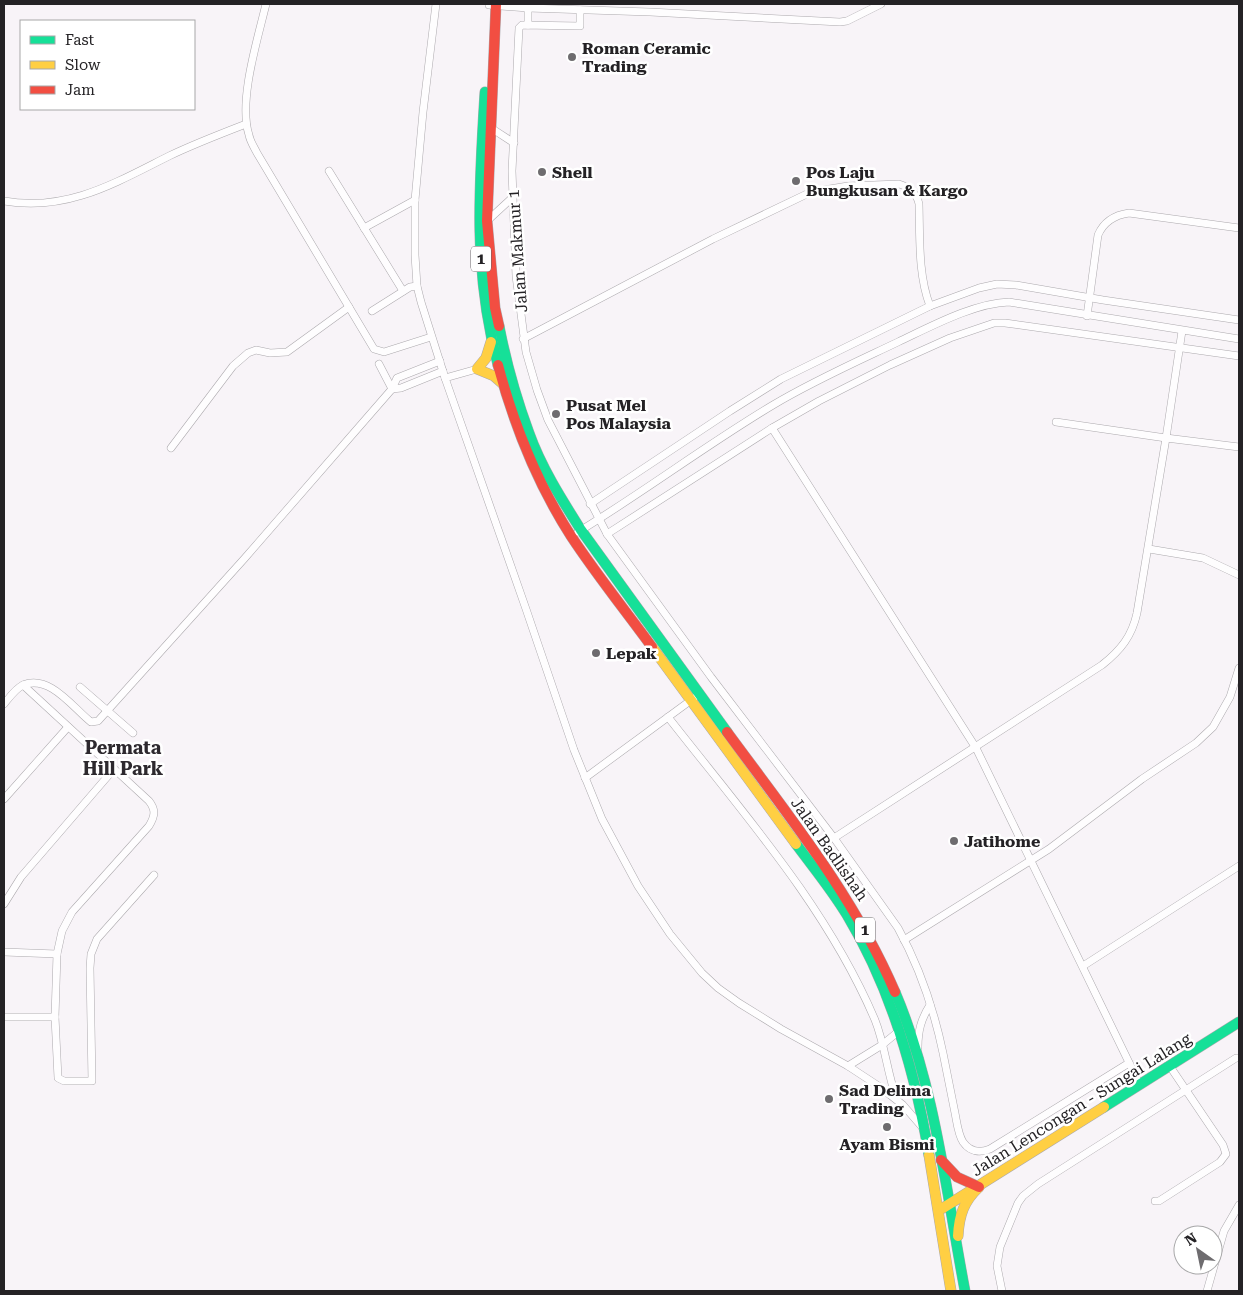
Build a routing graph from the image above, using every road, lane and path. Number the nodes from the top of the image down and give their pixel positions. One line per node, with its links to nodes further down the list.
1 (266, 4): 9 (street)
2 (436, 4): 14 (street)
3 (881, 4): 6 (street)
4 (492, 5): 5 (street); 10 (main road, 1); 31 (main road, 1)
5 (528, 8): 7 (street); 8 (street)
6 (650, 8): 7 (street)
7 (580, 10): 8 (street)
8 (528, 25): 11 (street, Jalan Makmur 1)
9 (246, 124): 15 (street); 23 (street)
10 (491, 128): 11 (street); 16 (main road, 1)
11 (514, 143): 13 (street, Jalan Makmur 1)
12 (328, 171): 17 (street)
13 (512, 198): 16 (street); 29 (street, Jalan Makmur 1)
14 (415, 200): 17 (street); 19 (street)
15 (4, 201)
16 (487, 221): 47 (main road, 1)
17 (364, 228): 20 (street)
18 (1239, 228): 21 (street)
19 (417, 286): 20 (street); 28 (street)
20 (403, 291): 24 (street)
21 (1090, 298): 22 (street); 25 (street); 26 (street)
22 (930, 306): 29 (street); 45 (street)
23 (348, 307): 28 (street); 44 (street)
24 (372, 311)
25 (1087, 316): 27 (street); 46 (street)
26 (1239, 320)
27 (1182, 330): 30 (street); 32 (street)
28 (431, 337): 34 (street)
29 (524, 339): 45 (street, Jalan Makmur 1)
30 (1239, 339)
31 (492, 340): 36 (main road); 38 (main road, 1)
32 (1180, 347): 33 (street); 41 (street); 42 (street)
33 (1239, 356)
34 (440, 361): 37 (street); 39 (street)
35 (379, 364): 39 (street)
36 (477, 369): 37 (street); 38 (main road)
37 (444, 375): 39 (street); 64 (street)
38 (502, 383): 49 (main road, 1)
39 (392, 389): 58 (street)
40 (1056, 422): 42 (street)
41 (772, 428): 48 (street); 62 (street)
42 (1166, 438): 43 (street); 50 (street)
43 (1239, 447)
44 (172, 448)
45 (590, 504): 46 (street, Jalan Makmur 1)
46 (598, 519): 47 (street); 48 (street, Jalan Makmur 1)
47 (581, 530): 49 (street); 55 (main road, Jalan Badlishah / 1)
48 (607, 534): 66 (street, Jalan Makmur 1)
49 (571, 536): 56 (main road, Jalan Badlishah / 1)
50 (1149, 549): 51 (street); 62 (street)
51 (1239, 575)
52 (1239, 668): 67 (street)
53 (22, 685): 57 (street); 58 (street); 60 (street)
54 (80, 687): 58 (street)
55 (700, 694): 56 (street); 81 (main road, Jalan Badlishah / 1)
56 (691, 700): 59 (street); 79 (main road, Jalan Badlishah / 1)
57 (4, 704)
58 (108, 711): 61 (street)
59 (668, 717): 64 (street); 80 (street)
60 (68, 727): 63 (street); 65 (street)
61 (132, 733)
62 (976, 748): 66 (street); 67 (street)
63 (114, 769): 70 (street); 73 (street)
64 (585, 778): 85 (street)
65 (4, 799)
66 (834, 838): 71 (street, Jalan Makmur 1)
67 (1031, 859): 71 (street); 74 (street)
68 (1239, 866): 74 (street)
69 (154, 875): 77 (street)
70 (4, 904)
71 (904, 940): 75 (street, Jalan Makmur 1)
72 (4, 952): 73 (street)
73 (57, 954): 77 (street)
74 (1083, 966): 83 (street)
75 (930, 1006): 81 (street); 83 (street, Jalan Makmur 1)
76 (4, 1016): 77 (street)
77 (55, 1017)
78 (1239, 1022): 84 (main road, Jalan Lencongan - Sungai Lalang)
79 (899, 1031): 80 (street); 89 (main road, Jalan Badlishah / 1)
80 (882, 1045): 85 (street); 88 (street)
81 (918, 1058): 90 (main road, Jalan Badlishah / 1)
82 (1239, 1058): 87 (street)
83 (1129, 1063): 86 (street)
84 (1169, 1065): 86 (main road, Jalan Lencongan - Sungai Lalang); 87 (street)
85 (848, 1066): 88 (street)
86 (1140, 1084): 91 (main road, Jalan Lencongan - Sungai Lalang)
87 (1186, 1090): 92 (street); 99 (street)
88 (896, 1098): 89 (street)
89 (923, 1129): 95 (main road, Jalan Badlishah / 1)
90 (939, 1156): 91 (main road); 93 (main road, Jalan Badlishah / 1)
91 (979, 1187): 93 (main road, Jalan Lencongan - Sungai Lalang); 96 (main road)
92 (1155, 1201)
93 (949, 1205): 95 (main road, Jalan Lencongan - Sungai Lalang); 96 (main road, Jalan Badlishah / 1)
94 (1239, 1206): 100 (street)
95 (938, 1211): 97 (main road, Jalan Badlishah / 1)
96 (957, 1252): 98 (main road, Jalan Badlishah / 1)
97 (951, 1291)
98 (965, 1291)
99 (1002, 1291)
100 (1207, 1291)

